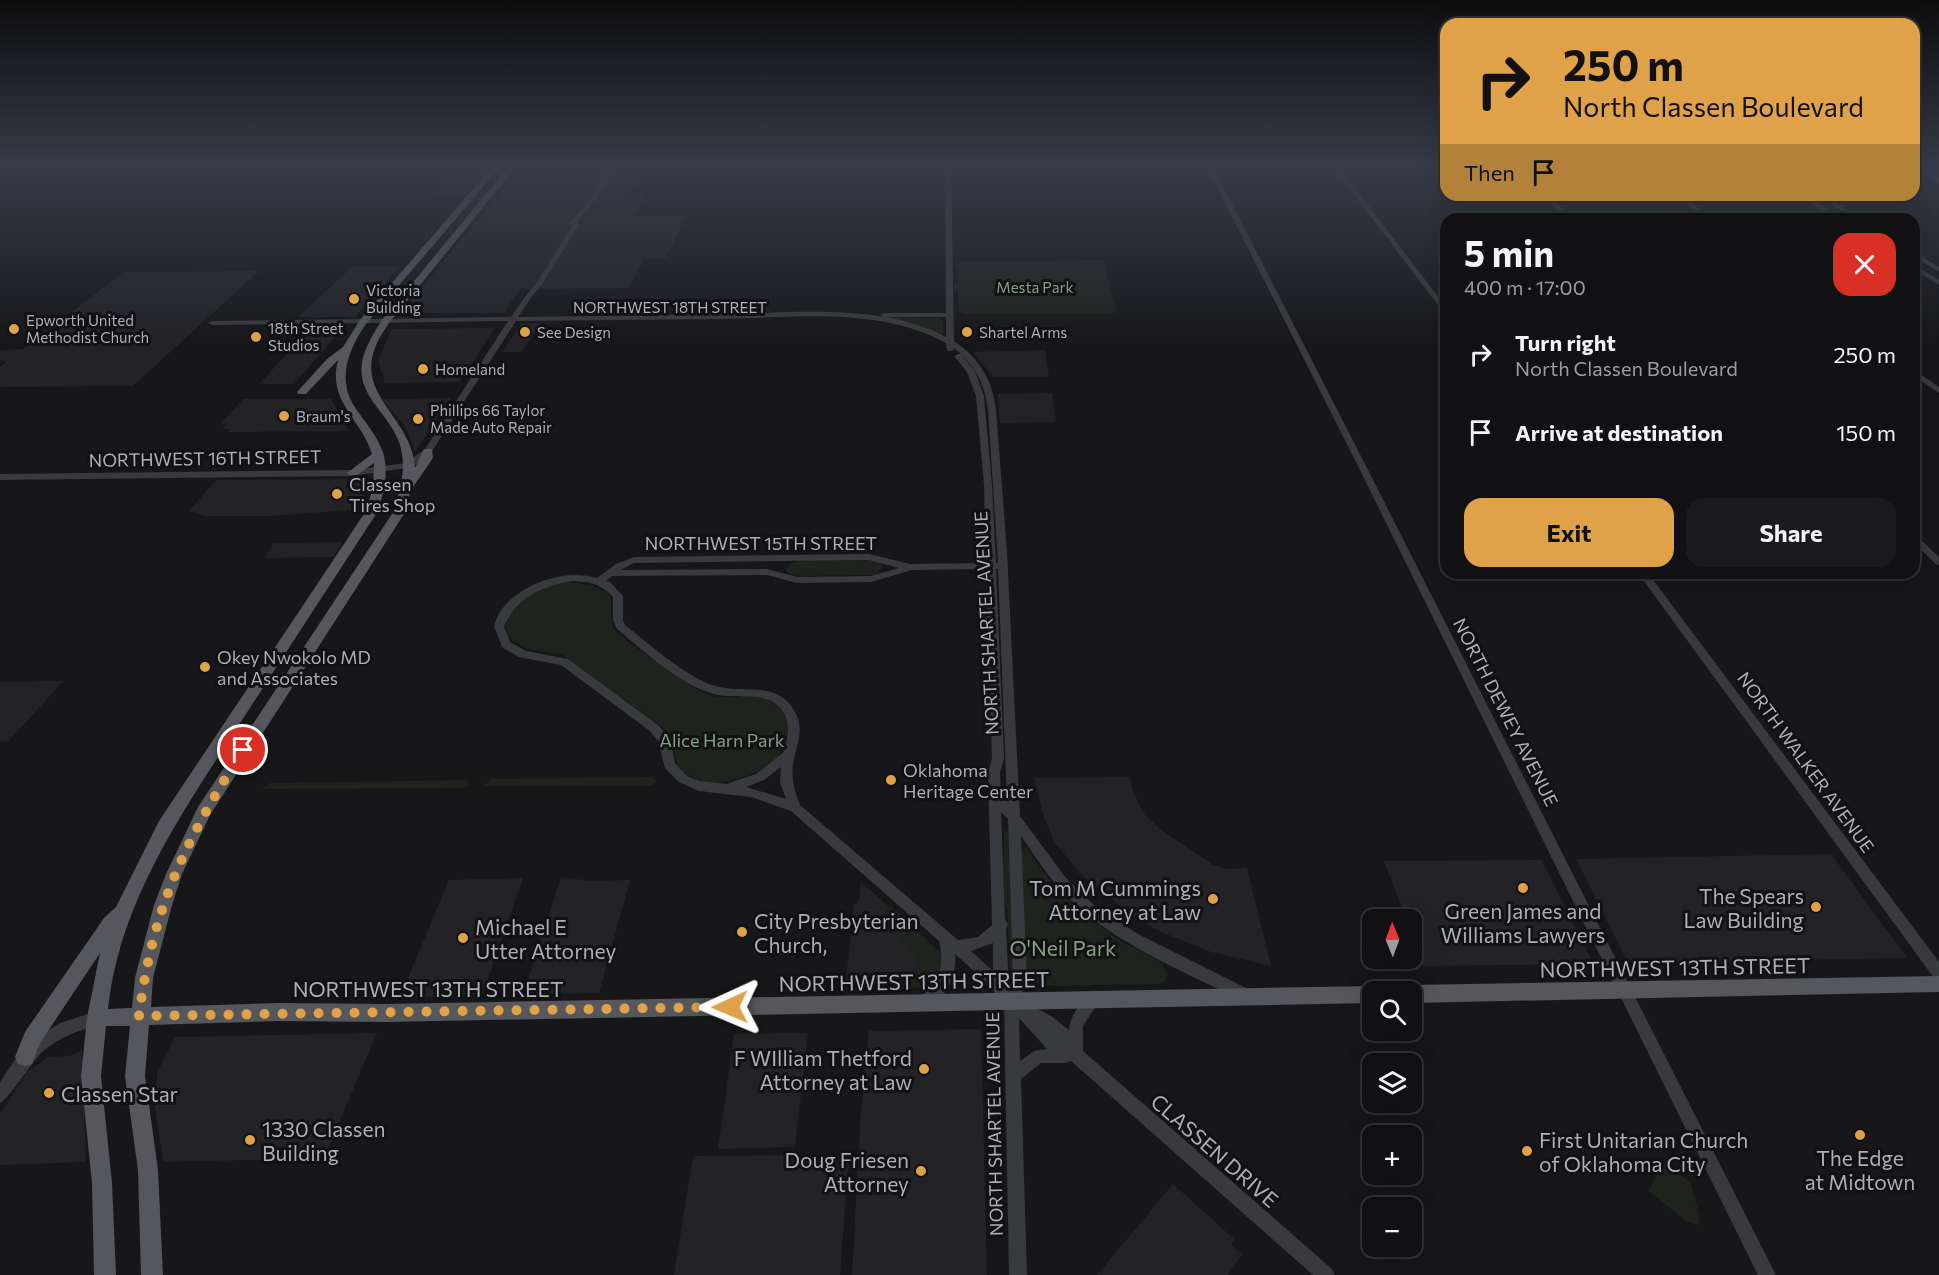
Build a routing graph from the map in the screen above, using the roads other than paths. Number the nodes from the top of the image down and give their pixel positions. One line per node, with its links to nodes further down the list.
1 (445, 226): 15 (main road)
2 (463, 226): 16 (main road)
3 (568, 226): 14 (street)
4 (949, 226): 13 (street)
5 (1240, 226): 52 (street, NORTH DEWEY AVENUE)
6 (1381, 226): 11 (street)
7 (1920, 258): 8 (street)
8 (1939, 270)
9 (1920, 271): 10 (street)
10 (1939, 283)
11 (1440, 304)
12 (841, 315): 13 (street); 14 (street, NORTHWEST 18TH STREET); 18 (street, NORTHWEST 18TH STREET)
13 (950, 315): 18 (street)
14 (512, 320): 16 (street, NORTHWEST 18TH STREET); 18 (street, NORTHWEST 18TH STREET); 23 (street)
15 (363, 321): 16 (street, NORTHWEST 18TH STREET); 17 (street, NORTHWEST 18TH STREET); 19 (main road)
16 (385, 321): 25 (main road)
17 (212, 323)
18 (950, 346): 33 (street, NORTH SHARTEL AVENUE); 34 (street, NORTH SHARTEL AVENUE)
19 (346, 349): 22 (main road); 24 (main road)
20 (1920, 377): 21 (street)
21 (1939, 391)
22 (302, 392)
23 (428, 451): 25 (street); 29 (main road)
24 (377, 456): 26 (main road); 27 (main road)
25 (409, 465): 26 (street, NORTHWEST 16TH STREET); 29 (main road)
26 (380, 470): 27 (street, NORTHWEST 16TH STREET); 40 (main road)
27 (354, 473): 28 (street, NORTHWEST 16TH STREET)
28 (0, 477)
29 (404, 494): 41 (main road)
30 (1920, 544): 32 (street)
31 (783, 558): 35 (street, NORTHWEST 15TH STREET); 36 (street, NORTHWEST 15TH STREET); 37 (street)
32 (1939, 562)
33 (991, 566): 34 (street, NORTHWEST 15TH STREET); 35 (street, NORTHWEST 15TH STREET); 44 (street, NORTH SHARTEL AVENUE)
34 (1002, 566): 46 (street, NORTH SHARTEL AVENUE)
35 (912, 567): 37 (street, NORTHWEST 15TH STREET)
36 (614, 573): 37 (street, NORTHWEST 15TH STREET); 39 (street, NORTHWEST 15TH STREET)
37 (780, 575)
38 (1647, 579): 50 (street, NORTH WALKER AVENUE)
39 (598, 581): 42 (street); 43 (street, CLASSEN DRIVE)
40 (215, 750): 41 (main road); 47 (main road)
41 (243, 750): 59 (main road)
42 (789, 754): 43 (street); 45 (street)
43 (724, 788): 45 (street, CLASSEN DRIVE)
44 (996, 799): 46 (street); 48 (street, NORTH SHARTEL AVENUE)
45 (795, 808): 49 (street, CLASSEN DRIVE)
46 (1014, 814): 55 (street, NORTH SHARTEL AVENUE); 56 (street)
47 (124, 909): 60 (main road); 62 (main road)
48 (1001, 924): 49 (street); 55 (street, NORTH SHARTEL AVENUE)
49 (950, 942): 55 (street, CLASSEN DRIVE); 58 (street)
50 (1939, 973)
51 (1939, 984): 52 (main road, NORTHWEST 13TH STREET)
52 (1624, 990): 53 (main road, NORTHWEST 13TH STREET); 69 (street, NORTH DEWEY AVENUE)
53 (1422, 994)
54 (1362, 995): 56 (main road, NORTHWEST 13TH STREET)
55 (1006, 996): 57 (main road, NORTHWEST 13TH STREET); 58 (main road, NORTHWEST 13TH STREET); 61 (street, CLASSEN DRIVE); 63 (street, NORTH SHARTEL AVENUE)
56 (1250, 997): 57 (main road, NORTHWEST 13TH STREET)
57 (1093, 1000): 61 (street)
58 (924, 1003): 59 (main road, NORTHWEST 13TH STREET)
59 (139, 1016): 60 (main road, NORTHWEST 13TH STREET); 66 (main road)
60 (96, 1018): 62 (street); 65 (main road)
61 (1077, 1056): 63 (street); 68 (street, CLASSEN DRIVE)
62 (25, 1057): 64 (street)
63 (1013, 1075): 67 (street, NORTH SHARTEL AVENUE)
64 (0, 1095)
65 (105, 1275)
66 (152, 1275)
67 (1018, 1275)
68 (1326, 1275)
69 (1767, 1275)

